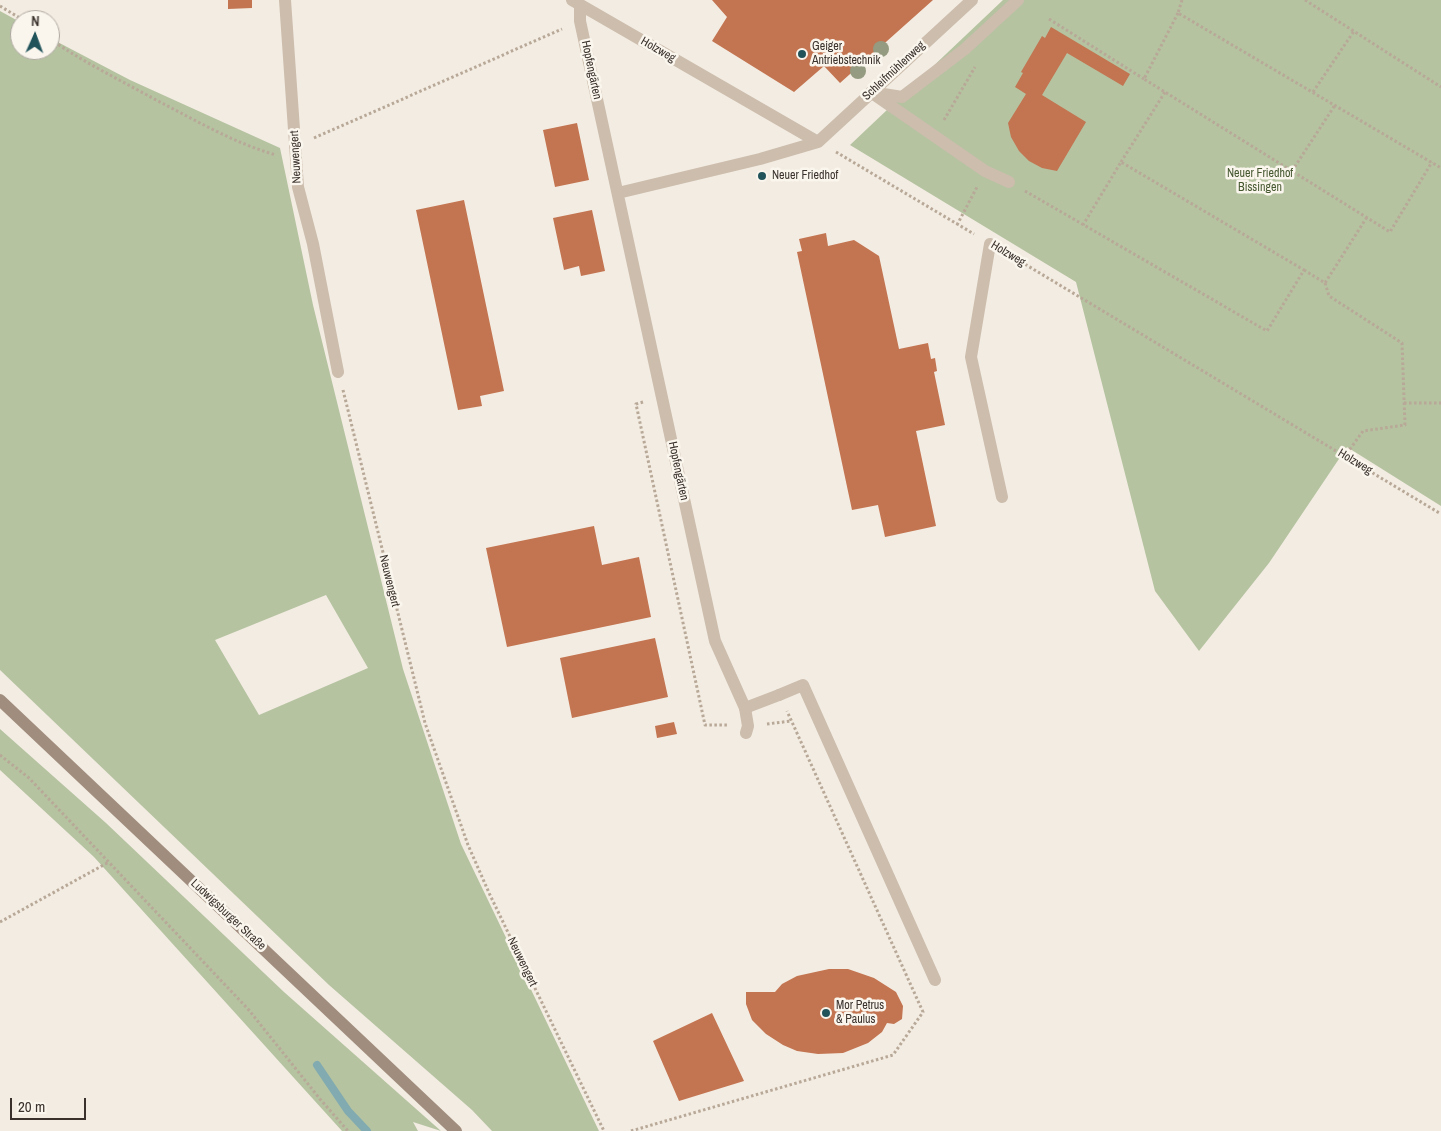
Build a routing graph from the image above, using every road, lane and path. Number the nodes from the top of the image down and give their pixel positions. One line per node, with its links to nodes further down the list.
1 (285, 0): 18 (street, Neuwengert)
2 (972, 0): 14 (street, Schleifmühlenweg)
3 (1018, 0): 14 (street)
4 (1182, 0): 7 (path)
5 (1305, 0): 10 (path)
6 (576, 3): 9 (street, Hopfengärten); 19 (street, Holzweg)
7 (1178, 12): 12 (path); 16 (path)
8 (1049, 19): 12 (path)
9 (580, 21): 18 (path); 27 (street, Hopfengärten)
10 (1354, 31): 13 (path); 16 (path)
11 (60, 46): 20 (path)
12 (1144, 79): 15 (path)
13 (1441, 87)
14 (871, 92): 19 (street, Schleifmühlenweg); 24 (street)
15 (1165, 92): 21 (path); 25 (path)
16 (1313, 92): 17 (path)
17 (1335, 105): 22 (path); 25 (path)
18 (296, 141): 20 (street, Neuwengert)
19 (818, 142): 27 (street); 29 (path, Holzweg)
20 (296, 161): 34 (street, Neuwengert)
21 (1121, 162): 30 (path); 32 (path)
22 (1432, 162): 23 (path); 28 (path)
23 (1441, 168)
24 (985, 171): 26 (street); 29 (path)
25 (1292, 171): 28 (path)
26 (1009, 182): 30 (path)
27 (618, 192): 42 (street, Hopfengärten)
28 (1367, 217): 33 (path)
29 (957, 224): 31 (path, Holzweg)
30 (1083, 225): 32 (path)
31 (990, 244): 37 (path, Holzweg); 38 (street)
32 (1304, 270): 33 (path)
33 (1325, 283): 35 (path)
34 (338, 372): 50 (path, Neuwengert)
35 (1404, 403): 36 (path); 37 (path)
36 (1441, 403)
37 (1345, 456): 39 (path, Holzweg)
38 (1002, 498)
39 (1441, 514)
40 (779, 695): 42 (street); 47 (street); 51 (path)
41 (0, 700): 49 (main road, Ludwigsburger Straße)
42 (744, 708): 43 (street, Hopfengärten)
43 (746, 733)
44 (0, 755): 45 (path)
45 (109, 862): 46 (path); 48 (path)
46 (0, 922)
47 (936, 980)
48 (348, 1131)
49 (456, 1131)
50 (604, 1131)
51 (631, 1131)

